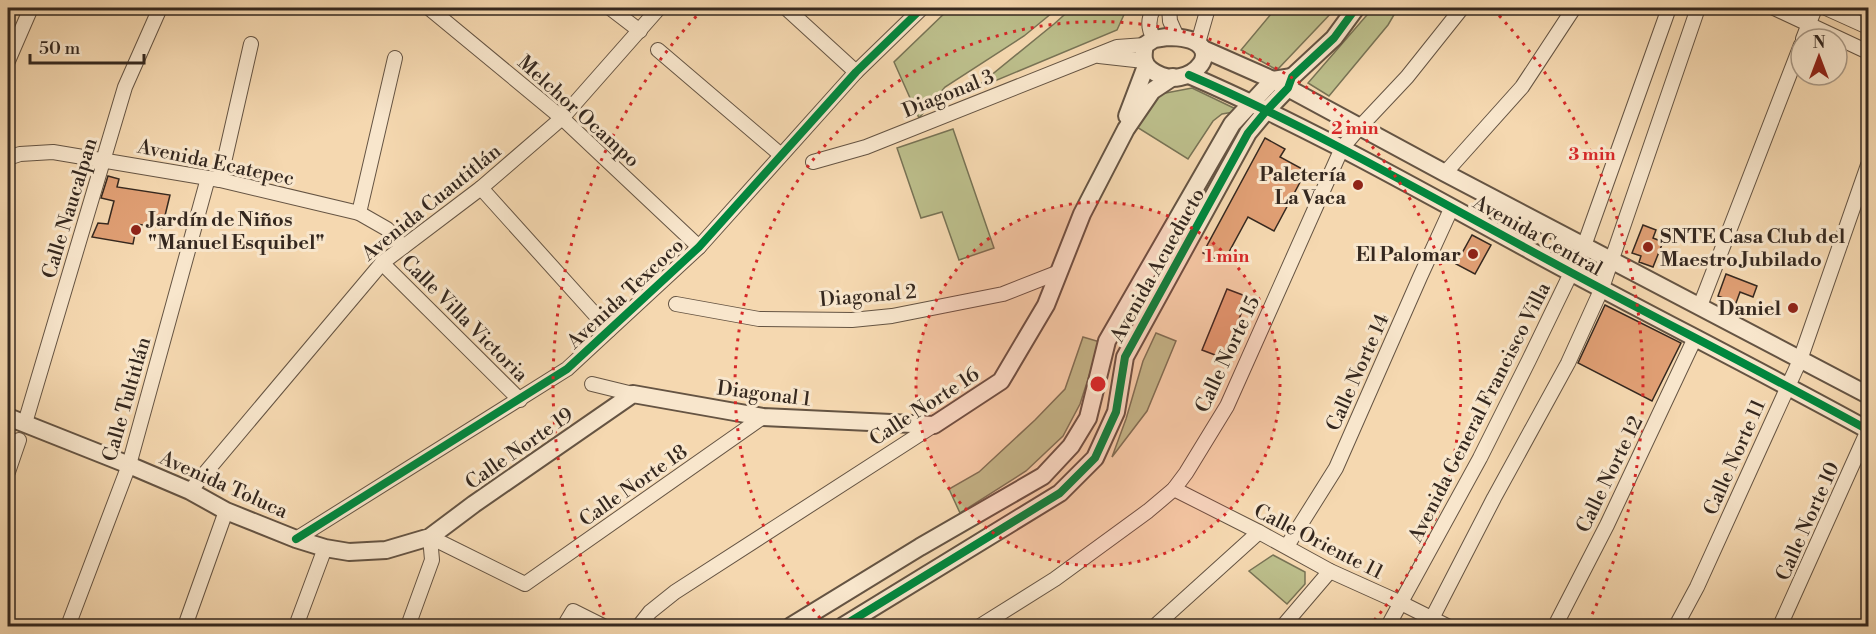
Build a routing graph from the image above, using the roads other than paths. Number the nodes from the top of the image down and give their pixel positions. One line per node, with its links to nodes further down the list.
1 (31, 8): 30 (street)
2 (160, 8): 43 (street, Calle Naucalpan)
3 (429, 8): 37 (street, Melchor Ocampo)
4 (610, 8): 22 (street)
5 (659, 8): 22 (street, Avenida Cuautitlán)
6 (786, 8): 31 (street)
7 (922, 8): 31 (street, Avenida Texcoco)
8 (1154, 8): 28 (street)
9 (1169, 8): 23 (street)
10 (1356, 8): 35 (street, Avenida Acueducto)
11 (1462, 8): 38 (street, Calle Norte 15)
12 (1574, 8): 46 (street)
13 (1669, 8): 51 (street, Avenida General Francisco Villa)
14 (1698, 8): 54 (street)
15 (1774, 8): 19 (street)
16 (1815, 8): 19 (street)
17 (1826, 8): 21 (street)
18 (1205, 9): 25 (street)
19 (1809, 24): 20 (street); 27 (street)
20 (1808, 27)
21 (1869, 27)
22 (640, 31): 37 (street, Avenida Cuautitlán)
23 (1177, 37): 25 (street); 28 (street)
24 (251, 44): 47 (street, Calle Tultitlán)
25 (1201, 46): 32 (street); 34 (street, Avenida Central)
26 (658, 50): 41 (street)
27 (1869, 52)
28 (1147, 53): 32 (street); 39 (street, Calle Norte 16); 44 (street, Diagonal 3)
29 (395, 58): 50 (street)
30 (8, 61)
31 (856, 72): 41 (street, Avenida Texcoco)
32 (1181, 76): 36 (street, Avenida Central); 39 (street, Calle Norte 16)
33 (1789, 76): 60 (street)
34 (1273, 80): 35 (street, Avenida Central); 36 (street, Avenida Acueducto)
35 (1290, 82): 36 (street, Avenida Acueducto); 38 (street, Avenida Central)
36 (1260, 106): 40 (street, Avenida Central); 95 (street, Avenida Acueducto); 96 (street, Avenida Acueducto)
37 (562, 118): 48 (street, Avenida Cuautitlán); 53 (street, Melchor Ocampo)
38 (1359, 128): 40 (street, Calle Norte 15); 46 (street, Avenida Central)
39 (1126, 129): 56 (street, Calle Norte 16)
40 (1342, 148): 49 (street, Avenida Central); 77 (street, Calle Norte 15)
41 (781, 156): 53 (street, Avenida Texcoco)
42 (8, 158): 43 (street, Avenida Ecatepec)
43 (104, 159): 47 (street, Avenida Ecatepec); 71 (street, Calle Naucalpan)
44 (813, 162)
45 (1869, 165): 63 (street, Calle Norte 11)
46 (1444, 173): 51 (street, Avenida Central)
47 (214, 179): 50 (street, Avenida Ecatepec); 75 (street, Calle Tultitlán)
48 (481, 188): 52 (street, Avenida Cuautitlán); 61 (street)
49 (1452, 207): 57 (street, Avenida Central); 83 (street, Calle Norte 14)
50 (359, 213): 52 (street, Avenida Ecatepec)
51 (1584, 246): 54 (street, Avenida Central); 57 (street, Avenida General Francisco Villa)
52 (403, 247): 55 (street, Avenida Cuautitlán)
53 (699, 247): 61 (street, Avenida Texcoco)
54 (1612, 262): 58 (street); 60 (street, Avenida Central)
55 (382, 263): 68 (street, Calle Villa Victoria); 78 (street, Avenida Cuautitlán)
56 (1059, 272): 59 (street, Diagonal 2); 72 (street, Calle Norte 16)
57 (1572, 273): 58 (street, Avenida Central); 86 (street, Avenida General Francisco Villa)
58 (1602, 288): 62 (street, Avenida Central); 87 (street)
59 (676, 304)
60 (1700, 306): 63 (street, Avenida Central)
61 (609, 330): 68 (street, Avenida Texcoco)
62 (1695, 338): 65 (street, Avenida Central); 102 (street, Calle Norte 12)
63 (1800, 360): 65 (street, Calle Norte 11); 67 (street, Avenida Central)
64 (592, 384): 66 (street, Diagonal 1)
65 (1788, 386): 73 (street, Avenida Central); 103 (street, Calle Norte 11)
66 (633, 394): 70 (street, Diagonal 1); 81 (street, Calle Norte 19)
67 (1869, 395)
68 (520, 400): 82 (street, Avenida Texcoco)
69 (8, 417): 71 (street, Avenida Toluca)
70 (763, 417): 72 (street, Diagonal 1); 81 (street, Calle Norte 18)
71 (25, 423): 75 (street, Avenida Toluca)
72 (934, 425): 94 (street, Calle Norte 16)
73 (1868, 430): 104 (street, Calle Norte 10)
74 (20, 440): 76 (street)
75 (129, 465): 78 (street, Avenida Toluca); 88 (street, Calle Tultitlán)
76 (8, 472)
77 (1174, 489): 80 (street, Calle Oriente 11); 97 (street, Calle Norte 15)
78 (190, 491): 79 (street, Avenida Toluca)
79 (226, 511): 82 (street, Avenida Toluca); 89 (street)
80 (1259, 531): 83 (street, Calle Oriente 11); 98 (street)
81 (430, 537): 84 (street, Avenida Toluca); 91 (street)
82 (296, 538): 84 (street, Avenida Toluca)
83 (1287, 546): 85 (street, Calle Oriente 11)
84 (325, 548): 90 (street)
85 (1330, 571): 86 (street, Calle Oriente 11); 99 (street)
86 (1401, 603): 87 (street, Calle Oriente 11); 100 (street, Avenida General Francisco Villa)
87 (1431, 623): 101 (street, Calle Oriente 11)
88 (68, 627)
89 (185, 627)
90 (296, 627)
91 (408, 627)
92 (564, 627): 93 (street)
93 (603, 627)
94 (639, 627)
95 (791, 627)
96 (843, 627)
97 (980, 627)
98 (1155, 627)
99 (1283, 627)
100 (1388, 627)
101 (1447, 627)
102 (1555, 627)
103 (1676, 627)
104 (1780, 627)

